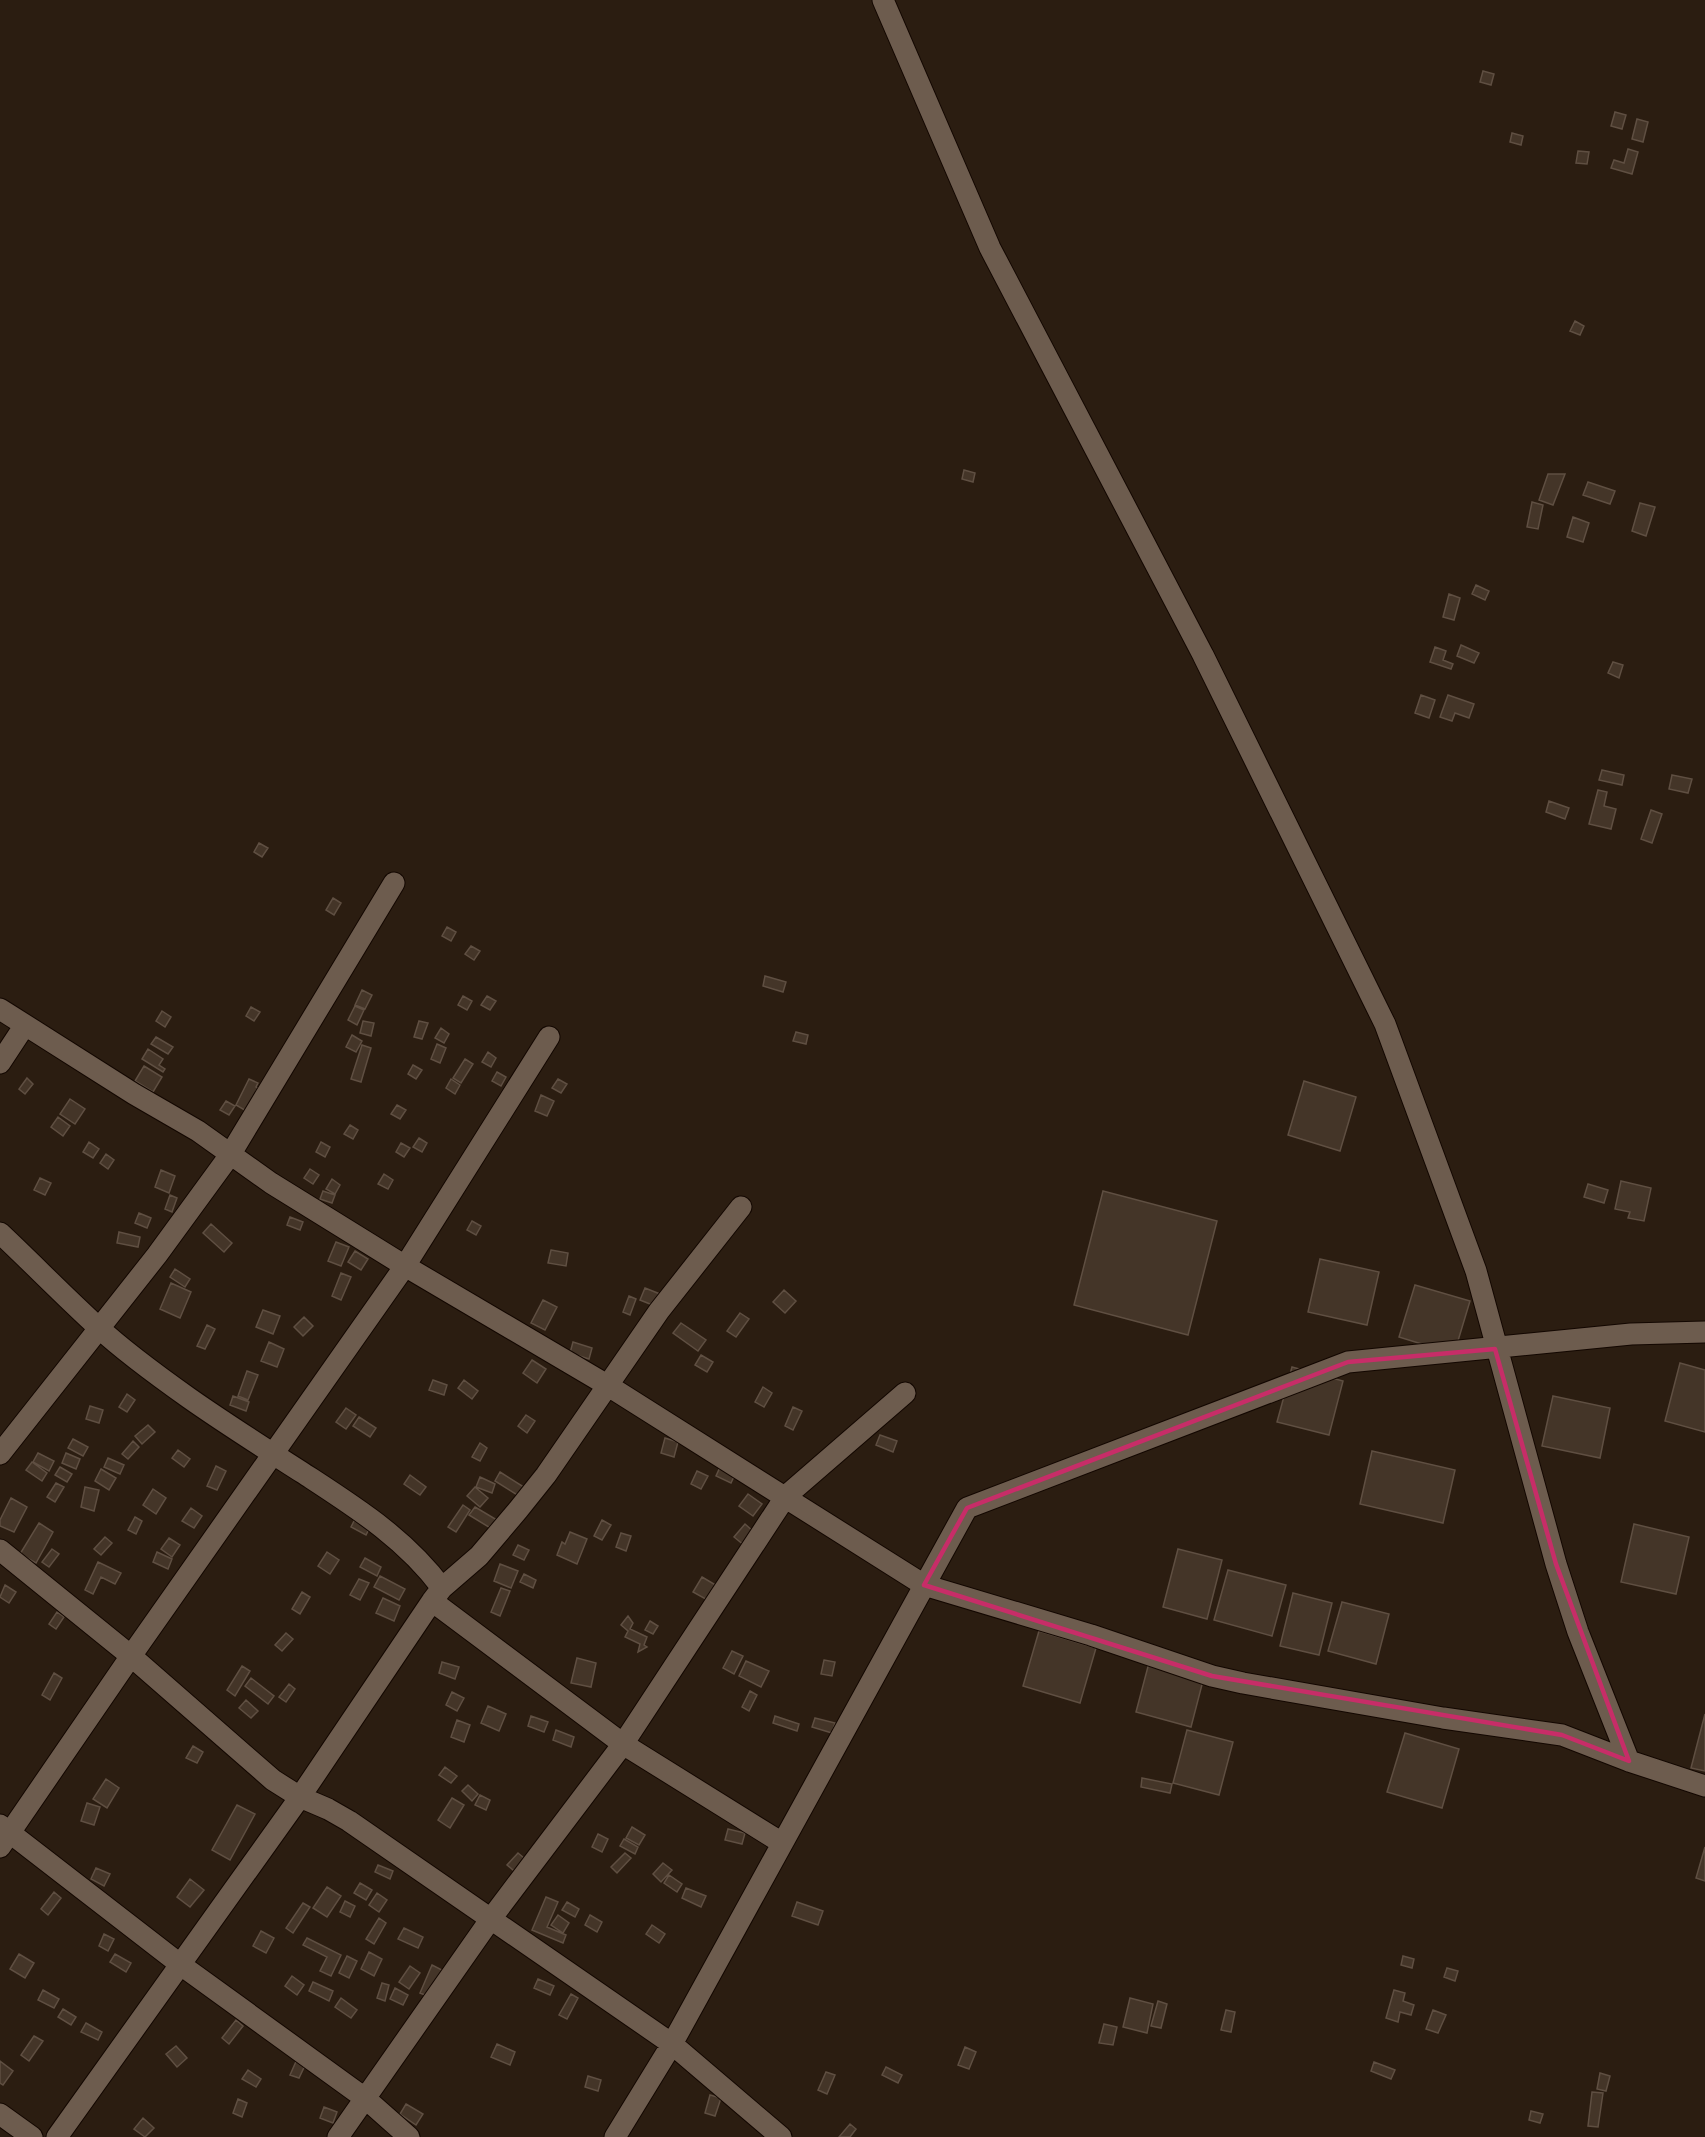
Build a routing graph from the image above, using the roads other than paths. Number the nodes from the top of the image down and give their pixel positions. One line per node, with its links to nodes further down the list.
1 (883, 0): 13 (street)
2 (394, 884): 7 (street)
3 (0, 1009): 4 (street)
4 (25, 1025): 6 (street); 7 (street)
5 (549, 1037): 10 (street)
6 (0, 1063)
7 (230, 1155): 10 (street); 11 (street)
8 (741, 1207): 14 (street)
9 (0, 1233): 11 (street)
10 (405, 1266): 14 (street); 17 (street)
11 (99, 1329): 16 (street); 17 (street)
12 (1705, 1332): 13 (street)
13 (1496, 1348): 20 (street); 24 (street)
14 (607, 1385): 18 (street); 21 (street)
15 (905, 1393): 18 (street)
16 (0, 1454)
17 (274, 1454): 21 (street); 22 (street)
18 (786, 1496): 20 (street); 23 (street)
19 (0, 1550): 22 (street)
20 (924, 1585): 24 (street); 28 (street)
21 (437, 1595): 23 (street); 26 (street)
22 (131, 1656): 26 (street); 27 (street)
23 (623, 1744): 28 (street); 29 (street)
24 (1629, 1761): 25 (street)
25 (1705, 1786)
26 (300, 1797): 29 (street); 30 (street)
27 (3, 1835): 30 (street)
28 (782, 1843): 31 (street)
29 (490, 1920): 31 (street); 32 (street)
30 (181, 1965): 32 (street); 35 (street)
31 (672, 2044): 38 (street); 39 (street)
32 (366, 2099): 36 (street); 37 (street)
33 (0, 2114): 34 (street)
34 (32, 2137)
35 (57, 2137)
36 (338, 2137)
37 (409, 2137)
38 (615, 2137)
39 (781, 2137)

